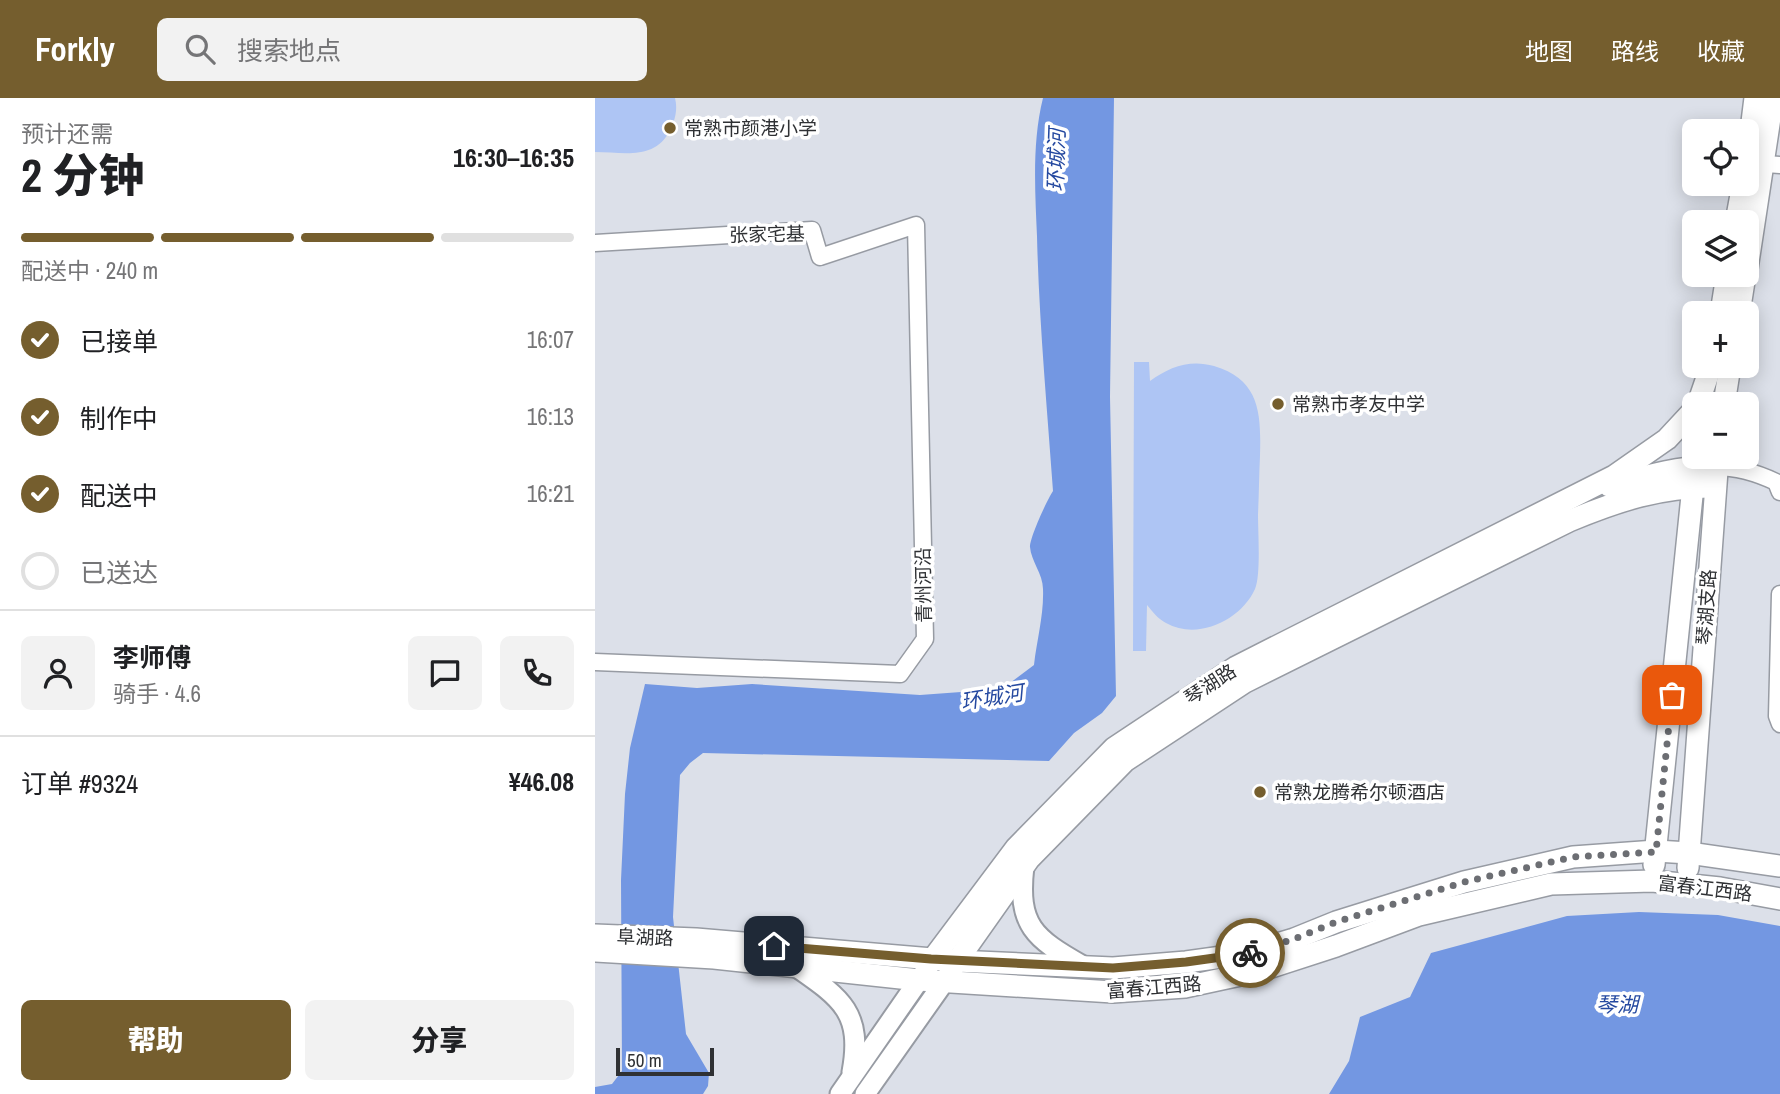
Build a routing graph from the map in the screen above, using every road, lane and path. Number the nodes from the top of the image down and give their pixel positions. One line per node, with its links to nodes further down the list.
1 (1755, 98): 3 (main road)
2 (1773, 98): 4 (main road)
3 (1756, 119)
4 (1759, 163)
5 (916, 225): 6 (street, 张家宅基); 13 (street, 青州河沿)
6 (595, 243)
7 (1682, 423): 11 (main road, 琴湖路)
8 (1694, 470): 9 (main road); 11 (main road); 15 (main road, 琴湖支路); 17 (main road, 琴湖路)
9 (1716, 470): 10 (street); 16 (main road, 琴湖支路)
10 (1780, 492)
11 (1547, 509): 24 (main road, 琴湖路)
12 (1780, 594): 14 (street)
13 (595, 662)
14 (1780, 724)
15 (1656, 852): 16 (main road, 富春江西路); 19 (main road, 琴湖支路); 27 (main road, 富春江西路)
16 (1689, 853): 18 (main road, 富春江西路); 20 (main road, 琴湖支路)
17 (1024, 866): 25 (main road, 琴湖路); 27 (street)
18 (1780, 866)
19 (1652, 881): 20 (main road, 富春江西路); 29 (main road, 富春江西路)
20 (1686, 884): 21 (main road, 富春江西路)
21 (1780, 899)
22 (696, 939): 23 (main road, 阜湖路); 24 (main road, 富春江西路)
23 (601, 943): 26 (main road, 富春江西路)
24 (931, 959): 25 (main road, 富春江西路); 28 (main road, 琴湖路)
25 (956, 961): 27 (main road, 富春江西路); 29 (main road, 琴湖路)
26 (795, 966): 28 (main road, 富春江西路); 30 (street)
27 (1083, 966)
28 (919, 980): 29 (main road, 富春江西路); 30 (street, 琴湖路)
29 (944, 982): 31 (street, 琴湖路)
30 (845, 1086)
31 (865, 1094)

